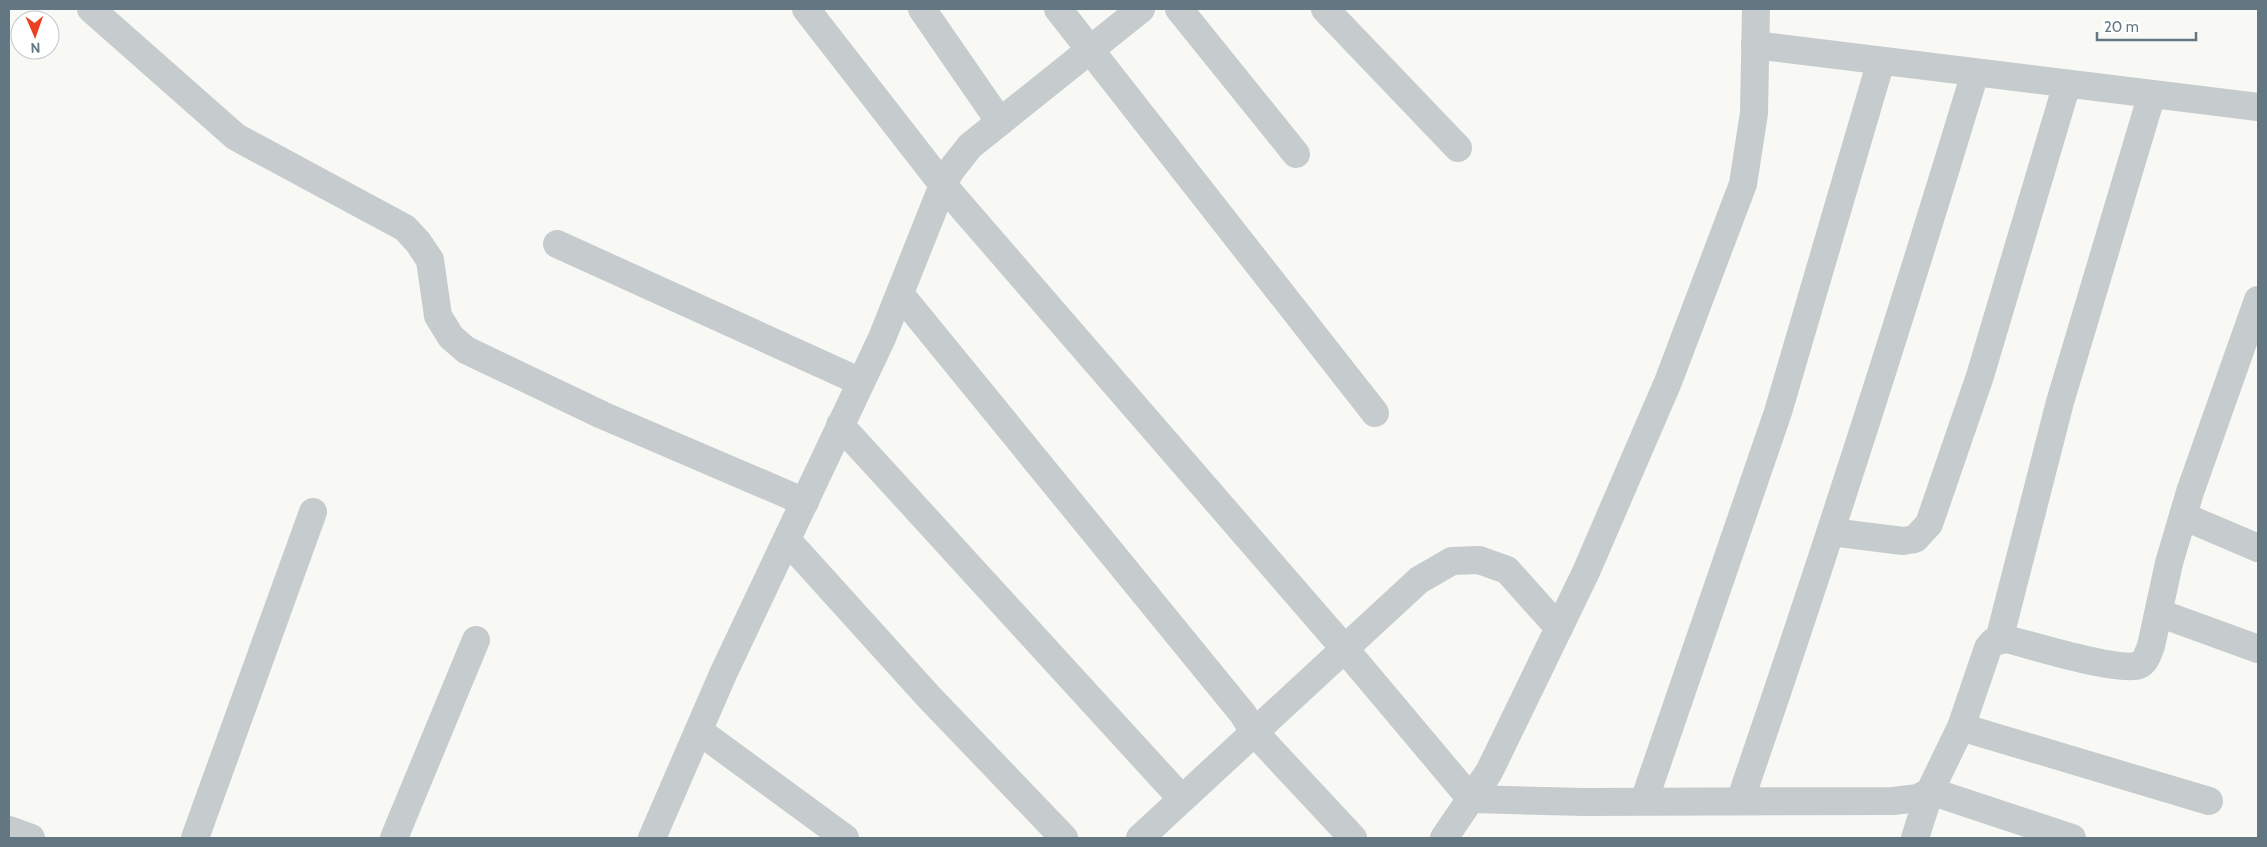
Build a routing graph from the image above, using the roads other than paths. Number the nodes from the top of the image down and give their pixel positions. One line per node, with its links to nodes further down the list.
1 (91, 9): 27 (street)
2 (806, 9): 19 (street)
3 (922, 9): 16 (street)
4 (1058, 9): 10 (street)
5 (1141, 9): 10 (street)
6 (1179, 9): 18 (street)
7 (1325, 9): 17 (street)
8 (1756, 9): 9 (street)
9 (1755, 45): 11 (street); 34 (street)
10 (1089, 49): 16 (street); 25 (street)
11 (1881, 61): 12 (street); 45 (street)
12 (1975, 73): 13 (street); 30 (street)
13 (2068, 84): 14 (street); 30 (street)
14 (2152, 94): 15 (street); 36 (street)
15 (2258, 107)
16 (1000, 122): 19 (street)
17 (1458, 148)
18 (1296, 154)
19 (944, 185): 21 (street); 37 (street)
20 (556, 244): 24 (street)
21 (900, 294): 24 (street); 41 (street)
22 (2258, 300): 23 (street)
23 (2253, 331): 29 (street)
24 (861, 382): 26 (street)
25 (1375, 413)
26 (840, 425): 27 (street); 43 (street)
27 (805, 502): 31 (street)
28 (314, 512): 50 (street)
29 (2183, 516): 32 (street); 33 (street)
30 (1831, 532): 46 (street)
31 (787, 540): 40 (street); 54 (street)
32 (2258, 548)
33 (2159, 613): 36 (street); 38 (street)
34 (1559, 628): 37 (street); 44 (street)
35 (476, 640): 51 (street)
36 (1999, 640): 39 (street)
37 (1344, 648): 41 (street); 44 (street)
38 (2258, 649)
39 (1961, 727): 42 (street); 47 (street)
40 (699, 731): 52 (street); 53 (street)
41 (1254, 732): 43 (street); 56 (street)
42 (1930, 791): 46 (street); 58 (street); 59 (street)
43 (1182, 799): 55 (street)
44 (1471, 799): 45 (street); 57 (street)
45 (1644, 801): 46 (street)
46 (1740, 801)
47 (2209, 801)
48 (9, 830): 49 (street)
49 (31, 838)
50 (195, 838)
51 (394, 838)
52 (652, 838)
53 (844, 838)
54 (1064, 838)
55 (1140, 838)
56 (1353, 838)
57 (1444, 838)
58 (1914, 838)
59 (2072, 838)

